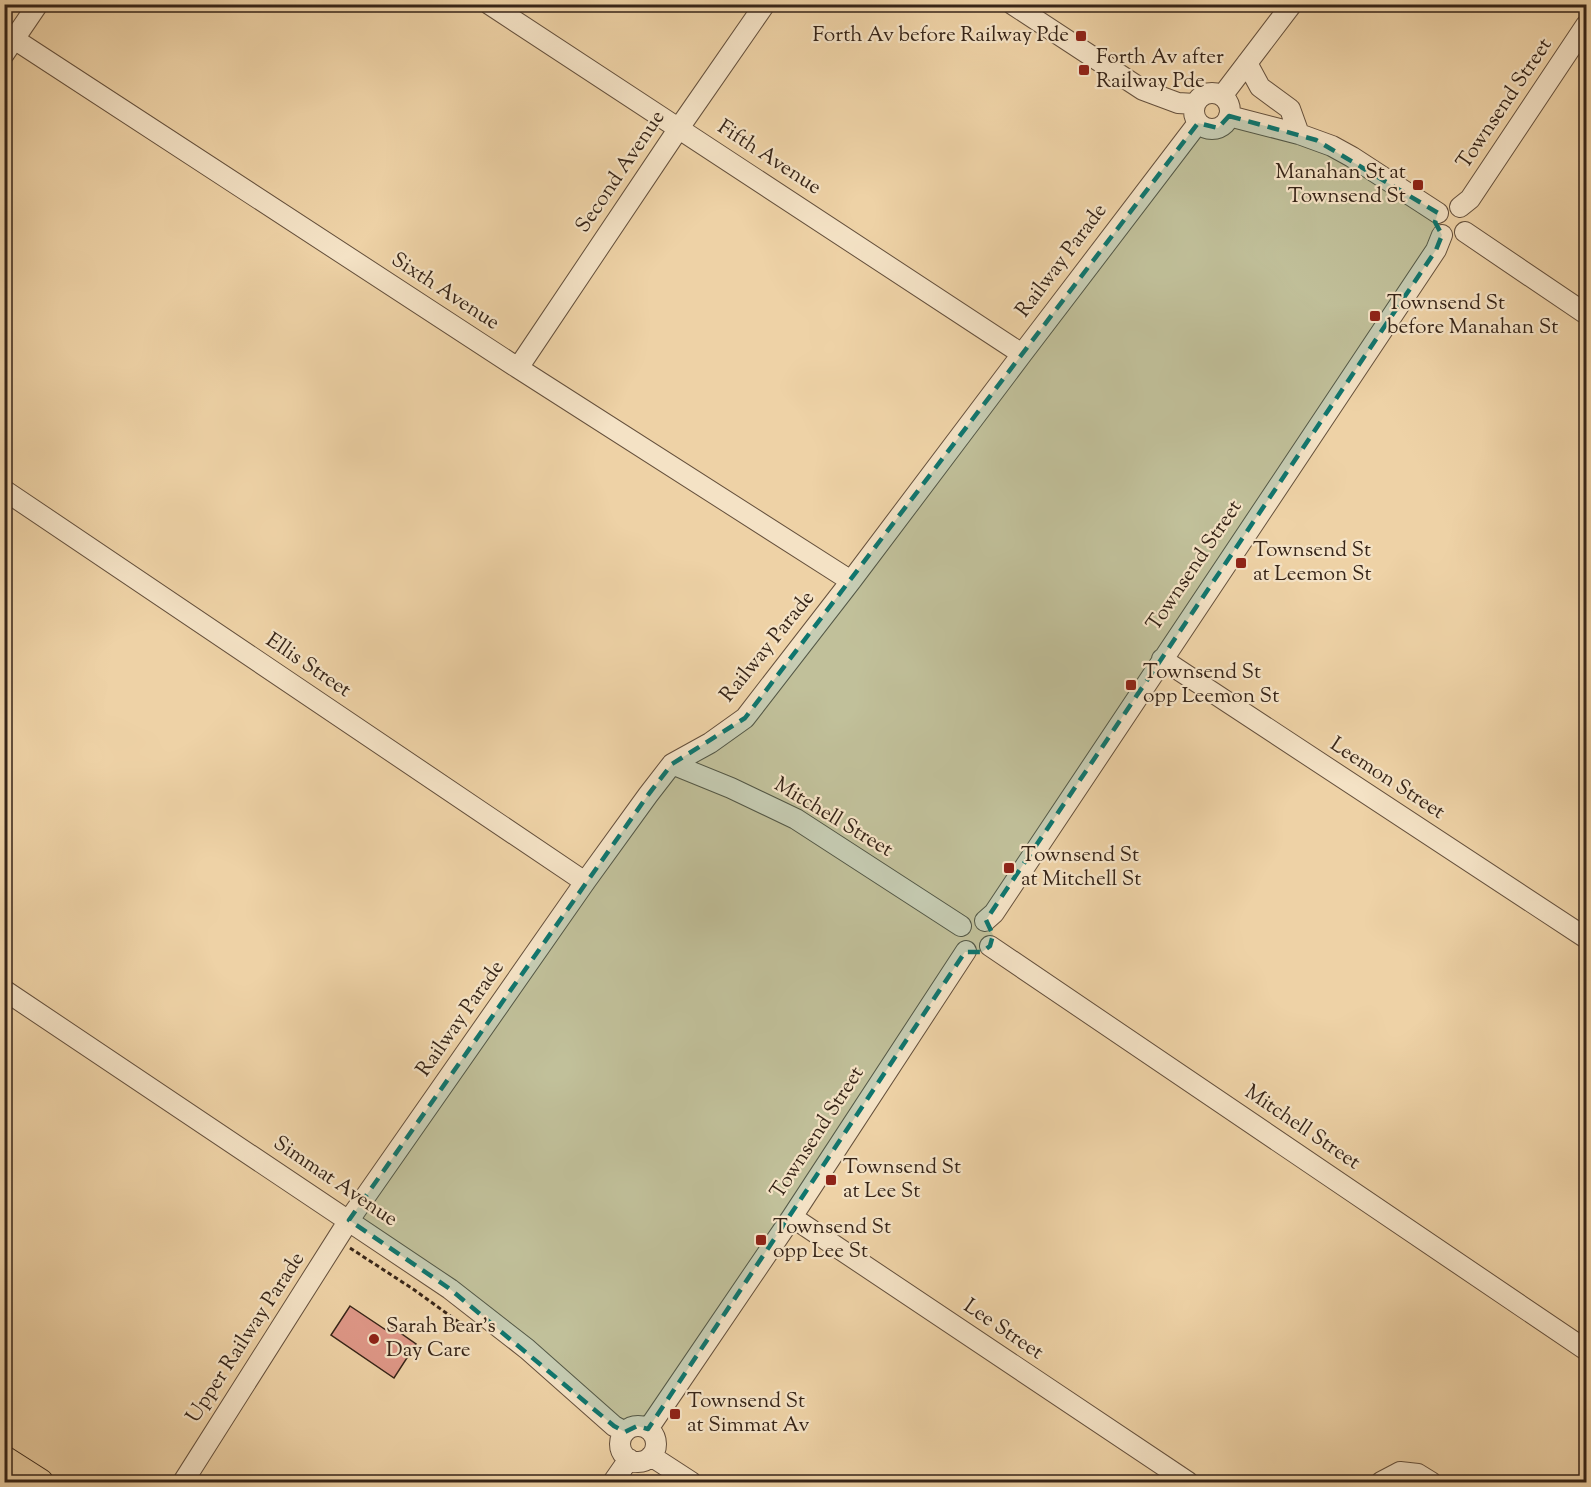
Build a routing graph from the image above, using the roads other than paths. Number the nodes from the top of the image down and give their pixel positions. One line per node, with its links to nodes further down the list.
1 (38, 4): 7 (street)
2 (489, 4): 12 (street, Fifth Avenue)
3 (765, 4): 12 (street, Second Avenue)
4 (1012, 4): 10 (street)
5 (1292, 4): 8 (street)
6 (1587, 25): 14 (street, Townsend Street)
7 (10, 47): 20 (street, Sixth Avenue)
8 (1247, 63): 9 (street); 13 (street)
9 (1222, 96): 10 (street); 11 (street)
10 (1197, 113): 11 (street); 19 (street, Railway Parade)
11 (1229, 116): 13 (street)
12 (679, 128): 19 (street, Fifth Avenue); 20 (street, Second Avenue)
13 (1299, 134): 15 (street)
14 (1460, 207): 15 (street); 16 (street)
15 (1438, 213): 17 (street)
16 (1465, 232): 17 (street); 18 (street)
17 (1442, 235): 23 (street, Townsend Street)
18 (1587, 314)
19 (1022, 354): 22 (street, Railway Parade)
20 (518, 368): 22 (street, Sixth Avenue)
21 (4, 490): 25 (street, Ellis Street)
22 (851, 581): 24 (street, Railway Parade)
23 (1162, 659): 26 (street, Townsend Street); 28 (street, Leemon Street)
24 (672, 764): 25 (street, Railway Parade); 27 (street, Mitchell Street)
25 (585, 882): 33 (street, Railway Parade)
26 (985, 921): 27 (street); 29 (street)
27 (961, 926): 30 (street)
28 (1587, 939)
29 (990, 945): 30 (street); 34 (street, Mitchell Street)
30 (966, 951): 32 (street, Townsend Street)
31 (4, 990): 33 (street, Simmat Avenue)
32 (792, 1217): 35 (street, Townsend Street); 44 (street, Lee Street)
33 (349, 1220): 36 (street, Simmat Avenue); 41 (street, Upper Railway Parade)
34 (1587, 1350)
35 (648, 1430): 36 (street); 37 (street)
36 (625, 1432): 39 (street)
37 (651, 1456): 39 (street); 43 (street)
38 (4, 1459): 40 (main road)
39 (629, 1460): 42 (street)
40 (32, 1480)
41 (183, 1482)
42 (613, 1482)
43 (691, 1482)
44 (1188, 1482)
45 (1382, 1482): 46 (street)
46 (1431, 1482)

